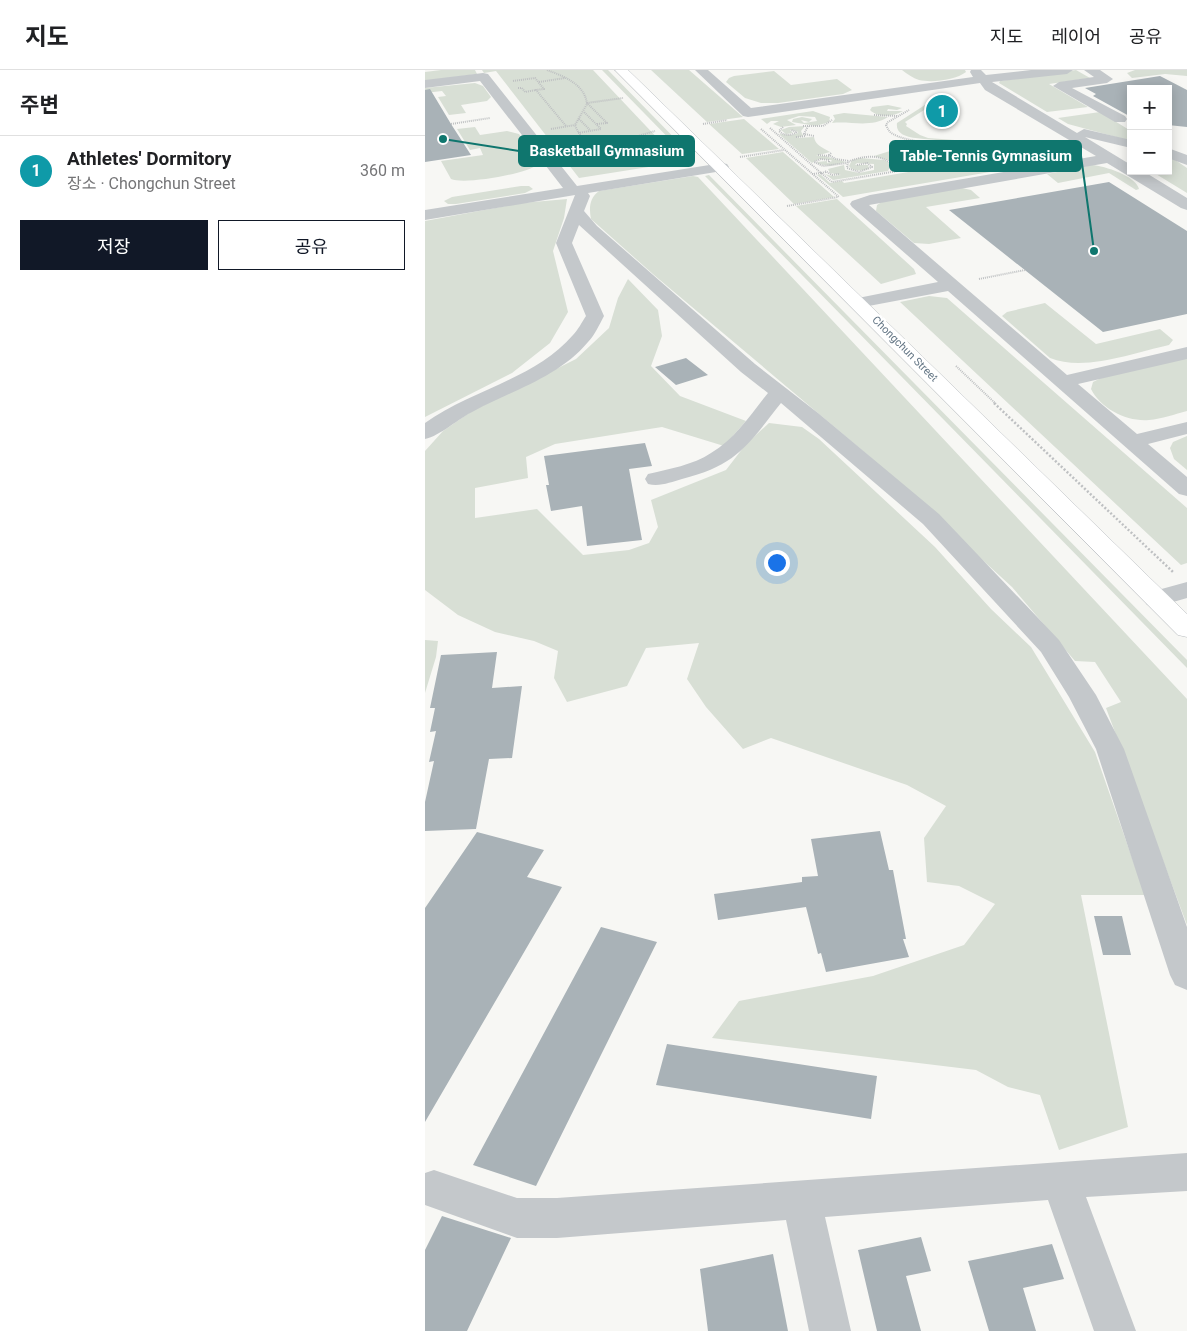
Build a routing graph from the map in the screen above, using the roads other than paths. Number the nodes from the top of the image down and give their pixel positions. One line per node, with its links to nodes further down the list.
1 (621, 70): 16 (main road, Chongchun Street)
2 (701, 70): 6 (lane)
3 (996, 70): 6 (lane)
4 (1067, 70): 6 (lane)
5 (1090, 70): 8 (lane)
6 (978, 74): 9 (lane)
7 (425, 84): 18 (lane)
8 (1120, 119)
9 (1059, 126): 10 (lane); 14 (lane)
10 (1127, 143)
11 (1187, 148): 12 (lane)
12 (1172, 151)
13 (1172, 154): 15 (lane)
14 (1110, 158): 17 (lane); 24 (lane)
15 (1187, 161)
16 (719, 165): 21 (lane); 25 (main road, Chongchun Street)
17 (1127, 169)
18 (561, 175): 20 (lane); 21 (lane)
19 (1138, 175): 22 (lane)
20 (541, 178)
21 (577, 198): 23 (lane); 28 (lane); 30 (lane)
22 (1187, 205)
23 (425, 215)
24 (951, 284): 25 (lane); 27 (lane)
25 (858, 303): 35 (main road, Chongchun Street)
26 (1187, 353): 27 (lane)
27 (1063, 382): 31 (lane)
28 (779, 392): 32 (lane); 37 (lane)
29 (1187, 428): 31 (lane)
30 (425, 434)
31 (1132, 442): 33 (lane)
32 (656, 479)
33 (1187, 489)
34 (1187, 590): 35 (lane)
35 (1156, 599): 36 (main road, Chongchun Street)
36 (1187, 630)
37 (1187, 975)
38 (1187, 1172): 39 (lane)
39 (1060, 1180): 41 (lane); 43 (lane)
40 (434, 1189): 41 (lane)
41 (801, 1200): 42 (lane)
42 (830, 1331)
43 (1115, 1331)

